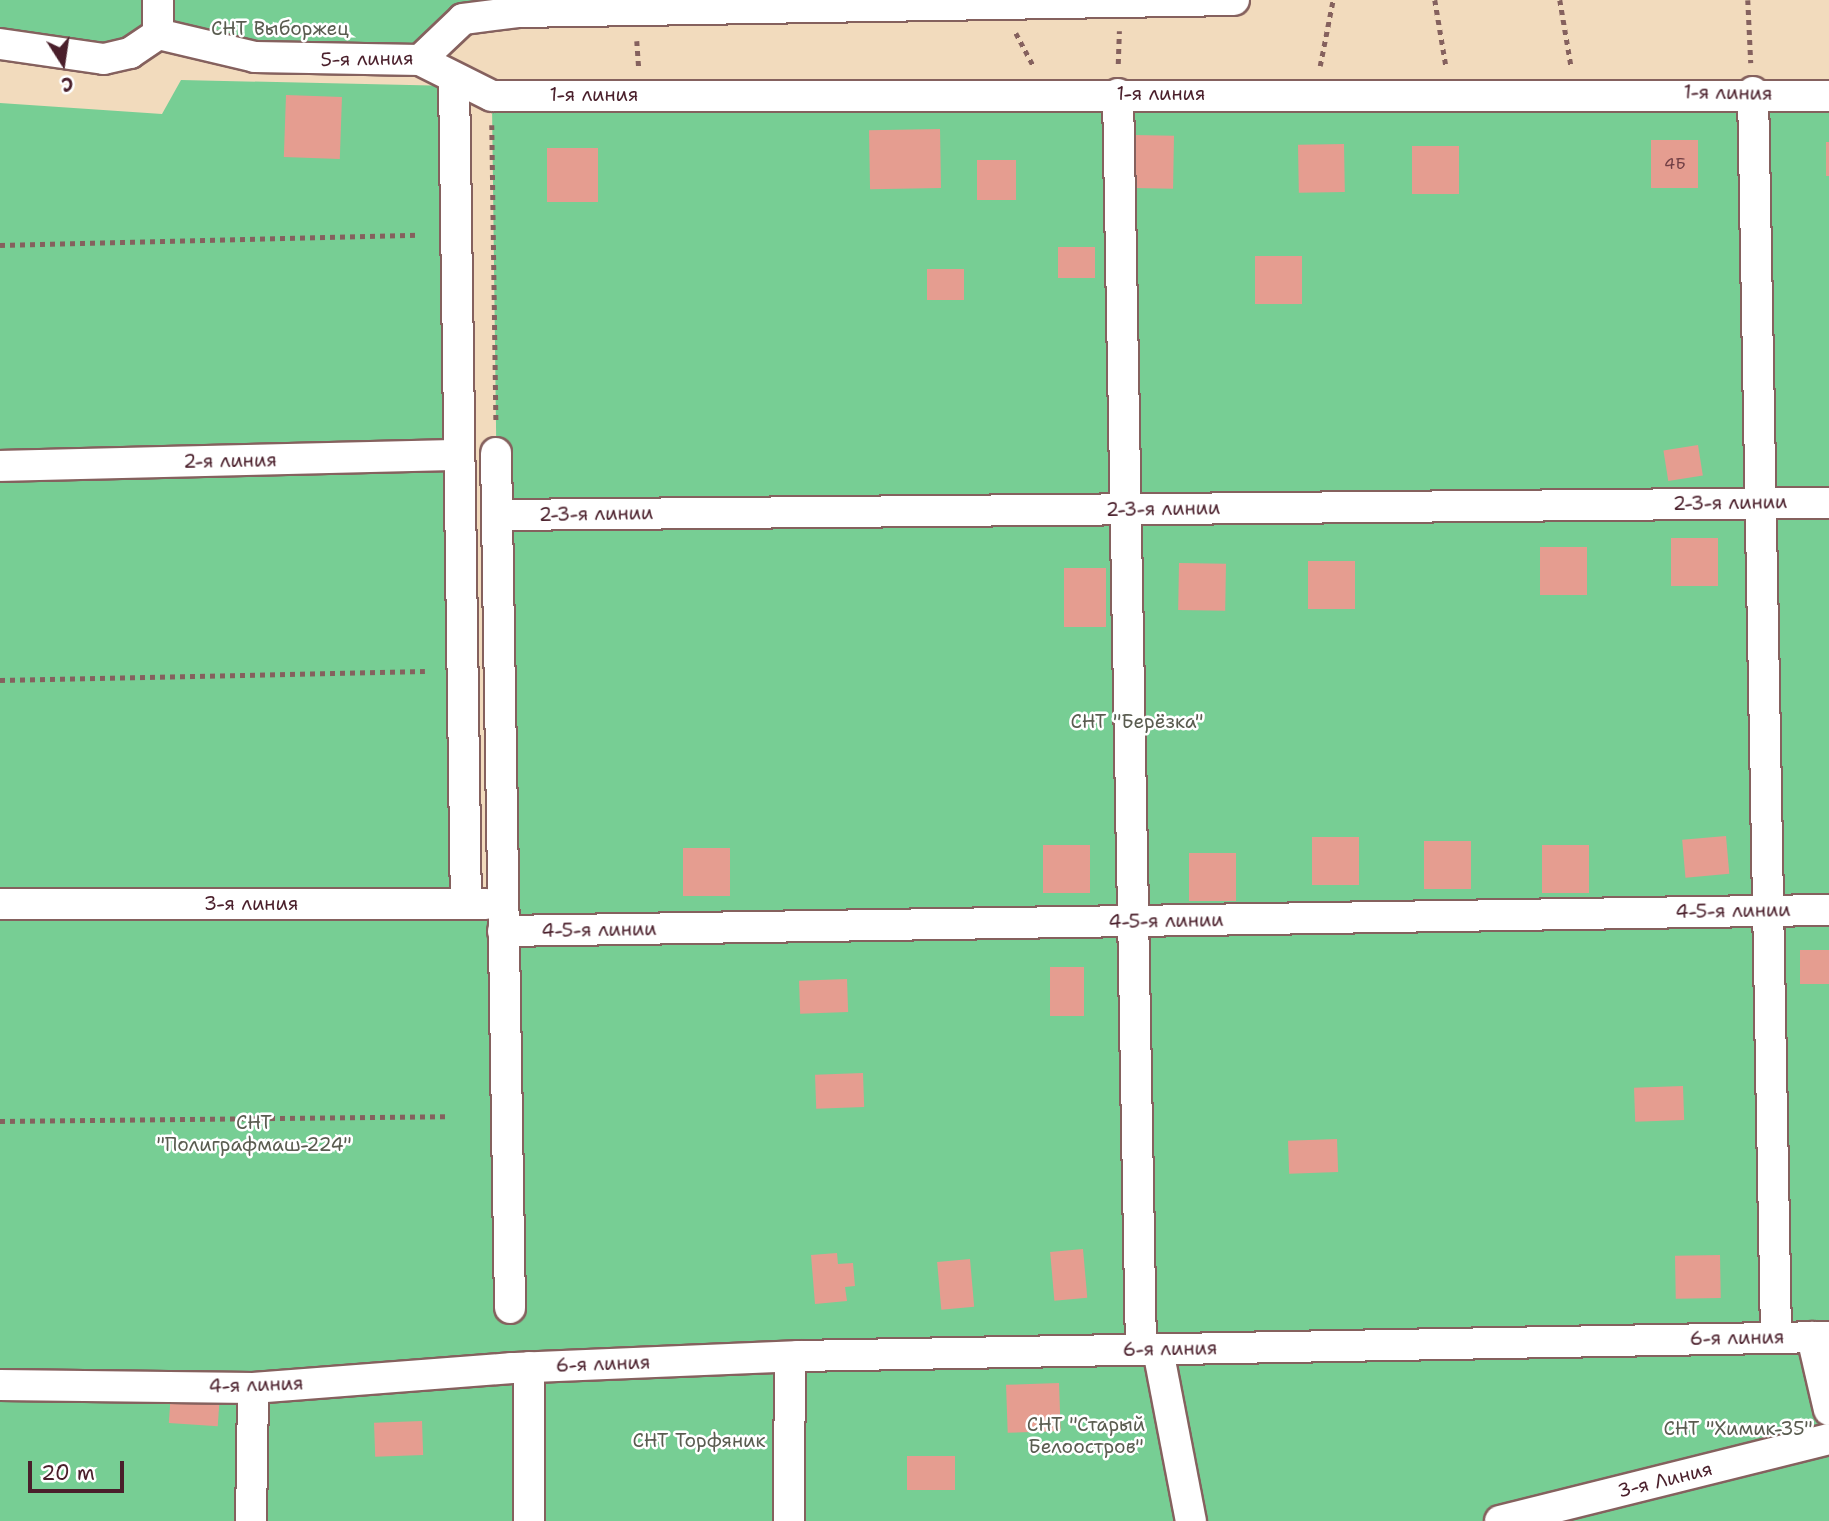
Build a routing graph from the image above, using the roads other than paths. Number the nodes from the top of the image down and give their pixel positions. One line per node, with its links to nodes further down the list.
1 (158, 0): 3 (street)
2 (1234, 0): 5 (street, 5-я линия)
3 (158, 34): 4 (street); 5 (street, 5-я линия)
4 (0, 44)
5 (420, 60): 6 (street)
6 (454, 80): 8 (street, 1-я линия); 11 (street)
7 (1753, 92): 8 (street, 1-я линия); 9 (street, 1-я линия); 13 (street)
8 (1118, 94): 15 (street)
9 (1829, 96)
10 (496, 453): 16 (street)
11 (459, 455): 12 (street, 2-я линия); 18 (street)
12 (0, 466)
13 (1760, 503): 14 (street, 2-3-я линии); 15 (street, 2-3-я линии); 20 (street)
14 (1829, 503)
15 (1125, 509): 16 (street, 2-3-я линии); 22 (street)
16 (498, 515): 21 (street)
17 (0, 904): 18 (street, 3-я линия)
18 (466, 904): 21 (street, 3-я линия)
19 (1829, 910): 20 (street, 4-5-я линии)
20 (1768, 911): 22 (street, 4-5-я линии); 25 (street)
21 (502, 918): 22 (street, 4-5-я линии); 23 (street)
22 (1133, 921): 26 (street)
23 (510, 1308)
24 (1820, 1337): 25 (street, 6-я линия); 31 (street)
25 (1776, 1338): 26 (street, 6-я линия)
26 (1149, 1350): 27 (street, 6-я линия); 36 (street)
27 (790, 1357): 28 (street, 6-я линия); 35 (street)
28 (520, 1367): 30 (street, 4-я линия); 34 (street)
29 (0, 1385): 30 (street, 4-я линия)
30 (253, 1388): 33 (street)
31 (1829, 1410)
32 (1829, 1439): 37 (street, 3-я Линия)
33 (251, 1521)
34 (528, 1521)
35 (789, 1521)
36 (1191, 1521)
37 (1500, 1521)

